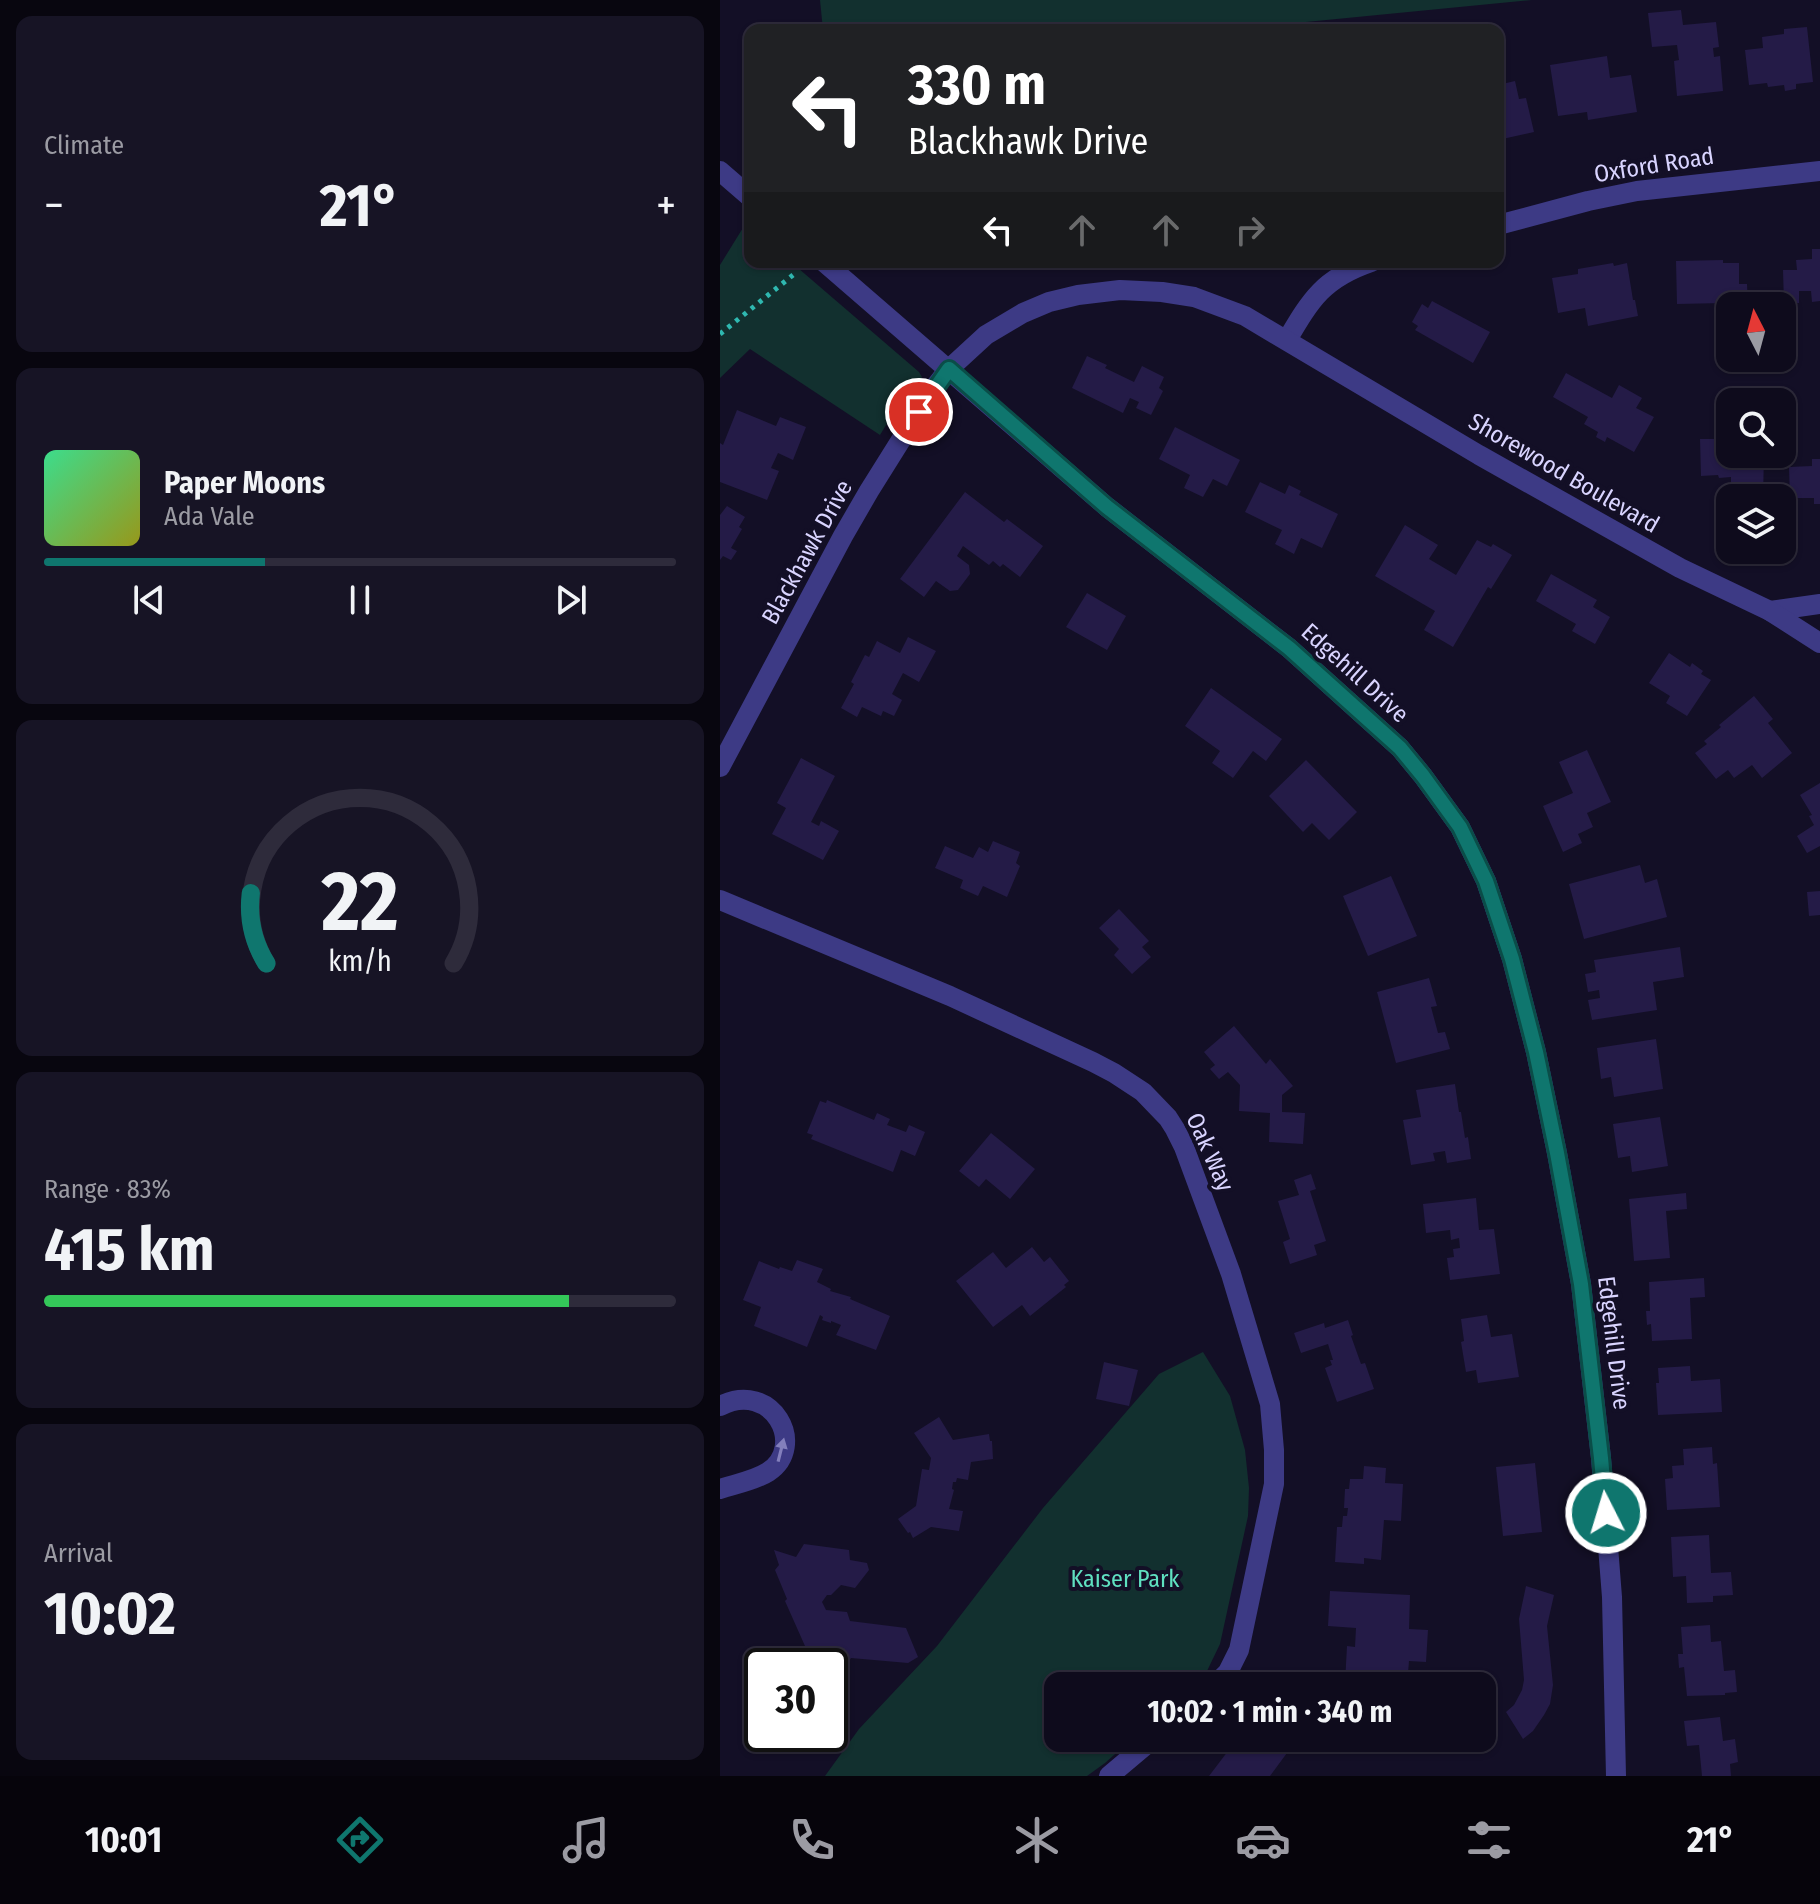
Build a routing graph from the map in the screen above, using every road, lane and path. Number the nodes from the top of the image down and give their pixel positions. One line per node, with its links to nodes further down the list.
1 (720, 171): 3 (street)
2 (1820, 171): 4 (street, Oxford Road)
3 (744, 192)
4 (1504, 223)
5 (831, 268): 10 (street, Edgehill Drive)
6 (1355, 268): 9 (street)
7 (793, 275): 8 (path)
8 (720, 334)
9 (1287, 340): 10 (street); 12 (street, Shorewood Boulevard)
10 (949, 369): 14 (street, Blackhawk Drive); 21 (street, Edgehill Drive)
11 (1820, 604): 12 (street)
12 (1770, 611): 13 (street, Shorewood Boulevard)
13 (1820, 643)
14 (720, 767)
15 (720, 900): 18 (street, Oak Way)
16 (720, 1406): 17 (street, one-way to 16)
17 (720, 1489)
18 (1228, 1672)
19 (1137, 1752): 20 (street)
20 (1109, 1776)
21 (1616, 1776)

